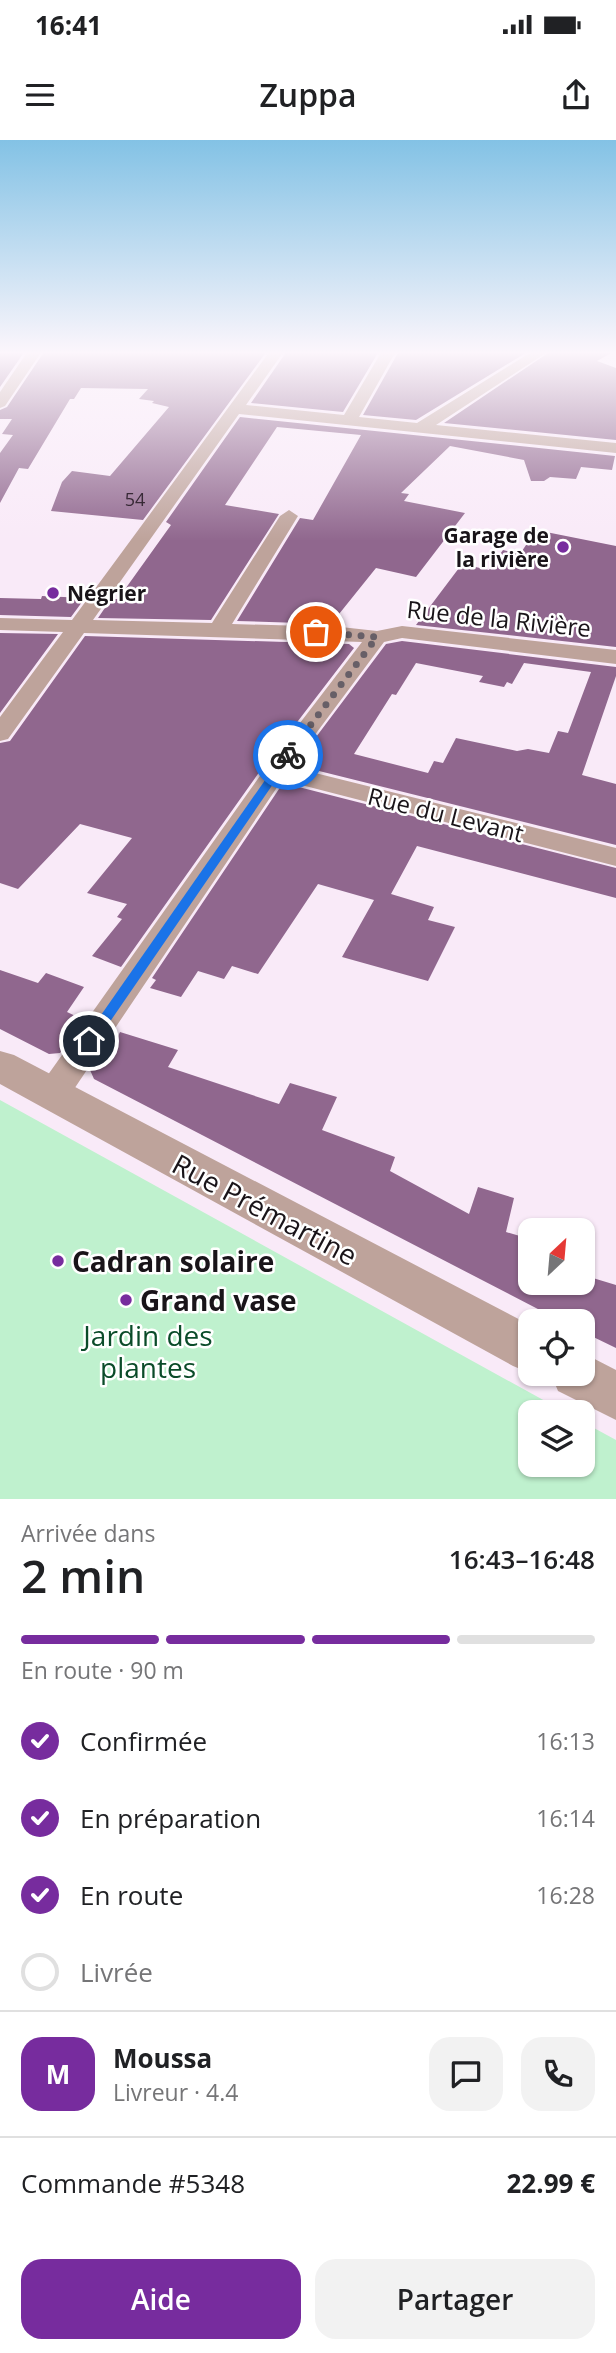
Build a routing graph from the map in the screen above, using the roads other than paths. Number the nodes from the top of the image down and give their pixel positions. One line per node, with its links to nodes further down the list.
1 (232, 414): 10 (street)
2 (287, 414): 5 (street)
3 (353, 414): 5 (street)
4 (442, 414): 6 (street)
5 (349, 421): 6 (street)
6 (420, 428): 7 (street)
7 (616, 448)
8 (289, 516): 11 (street)
9 (0, 624): 10 (street, Rue de la Rivière)
10 (75, 627): 11 (street, Rue de la Rivière); 14 (street)
11 (218, 630): 12 (street, Rue de la Rivière)
12 (377, 637): 13 (street, Rue de la Rivière); 15 (street)
13 (616, 657)
14 (0, 734)
15 (276, 771): 16 (street, Rue du Levant); 18 (street)
16 (616, 857)
17 (0, 1066): 18 (street, Rue Prémartine)
18 (52, 1095): 19 (street, Rue Prémartine)
19 (518, 1344)
20 (595, 1385): 21 (street)
21 (616, 1396)

